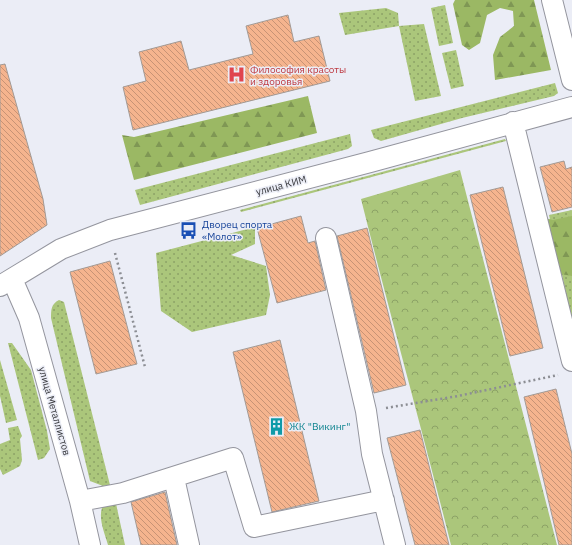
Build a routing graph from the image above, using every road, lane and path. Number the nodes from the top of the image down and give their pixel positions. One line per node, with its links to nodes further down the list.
1 (552, 0): 2 (street)
2 (572, 80)
3 (572, 107): 4 (street, улица КИМ)
4 (513, 122): 7 (street, улица КИМ); 9 (street)
5 (326, 238): 10 (street)
6 (115, 253): 8 (path)
7 (6, 283): 13 (street, улица Металлистов)
8 (145, 367)
9 (568, 367): 10 (path)
10 (366, 411): 12 (street)
11 (174, 478): 12 (street); 13 (street); 15 (street)
12 (384, 500): 16 (street)
13 (80, 501): 14 (street, улица Металлистов)
14 (90, 545)
15 (189, 545)
16 (395, 545)

